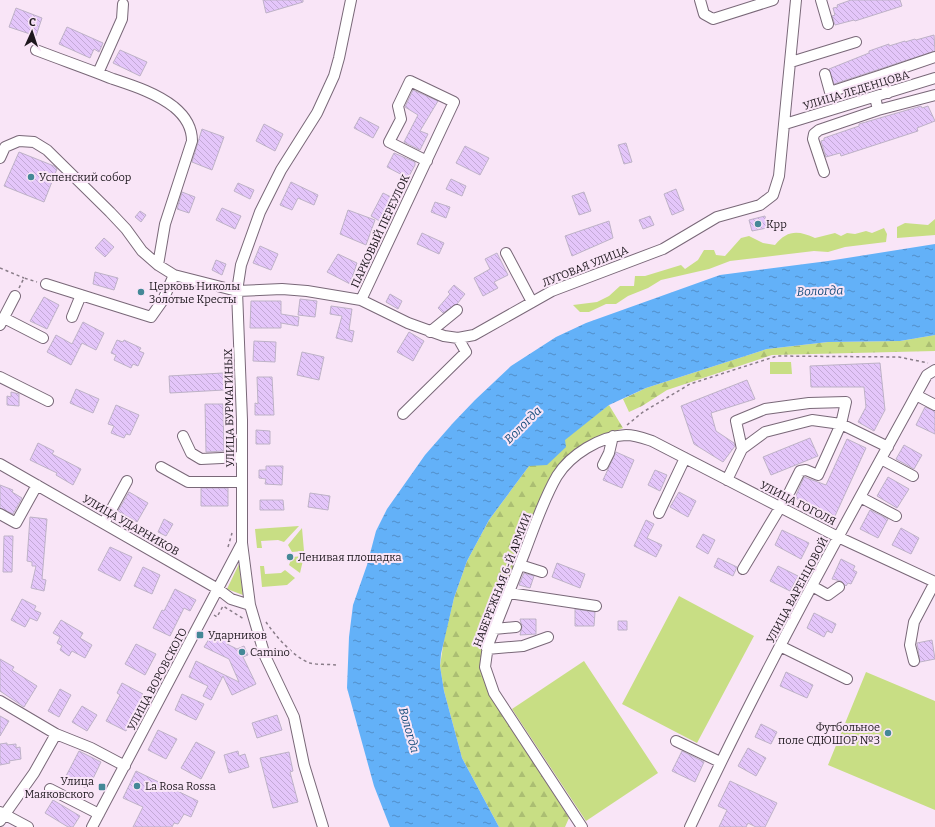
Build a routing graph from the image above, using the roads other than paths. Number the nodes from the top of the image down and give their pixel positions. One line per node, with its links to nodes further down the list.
1 (351, 0): 29 (street, УЛИЦА БУРМАГИНЫХ)
2 (700, 0): 3 (street)
3 (773, 0)
4 (796, 0): 11 (street, УЛИЦА ЛЕДЕНЦОВА)
5 (821, 0): 7 (street)
6 (123, 4): 12 (street)
7 (828, 24)
8 (856, 42): 11 (street)
9 (36, 50): 12 (street)
10 (935, 57): 14 (street)
11 (790, 62): 20 (street, УЛИЦА ЛЕДЕНЦОВА)
12 (98, 73): 26 (street)
13 (825, 74): 14 (street)
14 (882, 75): 16 (street)
15 (935, 78): 16 (street, УЛИЦА ЛЕДЕНЦОВА)
16 (888, 93): 18 (street, УЛИЦА ЛЕДЕНЦОВА)
17 (935, 95): 19 (street)
18 (875, 97): 19 (street); 20 (street, УЛИЦА ЛЕДЕНЦОВА)
19 (878, 110): 23 (street)
20 (785, 124): 24 (street, УЛИЦА ЛЕДЕНЦОВА)
21 (0, 158): 26 (street, ПАРКОВЫЙ ПЕРЕУЛОК)
22 (427, 161): 22 (street, ПАРКОВЫЙ ПЕРЕУЛОК); 32 (street, ПАРКОВЫЙ ПЕРЕУЛОК)
23 (824, 172)
24 (773, 195): 33 (street, ЛУГОВАЯ УЛИЦА)
25 (506, 253): 33 (street)
26 (158, 265): 27 (street, ПАРКОВЫЙ ПЕРЕУЛОК)
27 (174, 275): 29 (street, ПАРКОВЫЙ ПЕРЕУЛОК); 30 (street)
28 (46, 284): 30 (street)
29 (237, 291): 32 (street, ПАРКОВЫЙ ПЕРЕУЛОК); 54 (street, УЛИЦА БУРМАГИНЫХ)
30 (81, 295): 36 (street)
31 (15, 296): 35 (street)
32 (361, 300): 37 (street, ЛУГОВАЯ УЛИЦА)
33 (532, 302): 38 (street, ЛУГОВАЯ УЛИЦА)
34 (457, 310): 37 (street)
35 (3, 316): 39 (street)
36 (72, 317)
37 (430, 332): 40 (street, ЛУГОВАЯ УЛИЦА)
38 (474, 335): 40 (street, ЛУГОВАЯ УЛИЦА); 41 (street)
39 (43, 338)
40 (458, 338): 41 (street)
41 (466, 352): 47 (street)
42 (933, 366): 44 (street, УЛИЦА ВАРЕНЦОВОЙ)
43 (0, 377): 45 (street)
44 (916, 395): 46 (street); 52 (street, УЛИЦА ВАРЕНЦОВОЙ)
45 (48, 401)
46 (935, 405)
47 (403, 414)
48 (841, 424): 52 (street); 53 (street); 53 (street); 66 (street)
49 (184, 436): 54 (street)
50 (613, 436): 51 (street, НАБЕРЕЖНАЯ 6-Й АРМИИ); 58 (street); 73 (street, НАБЕРЕЖНАЯ 6-Й АРМИИ)
51 (652, 441): 55 (street, УЛИЦА ГОГОЛЯ)
52 (888, 447): 56 (street, УЛИЦА ВАРЕНЦОВОЙ)
53 (742, 449): 61 (street)
54 (242, 458): 63 (street, УЛИЦА БУРМАГИНЫХ)
55 (685, 458): 61 (street, УЛИЦА ГОГОЛЯ); 67 (street)
56 (881, 459): 60 (street); 65 (street, УЛИЦА ВАРЕНЦОВОЙ)
57 (0, 464): 64 (street, УЛИЦА УДАРНИКОВ)
58 (603, 465)
59 (161, 467): 63 (street)
60 (913, 476)
61 (727, 480): 66 (street, УЛИЦА ГОГОЛЯ)
62 (128, 481): 70 (street)
63 (242, 482): 72 (street, УЛИЦА БУРМАГИНЫХ)
64 (36, 485): 68 (street); 70 (street, УЛИЦА УДАРНИКОВ)
65 (860, 497): 69 (street); 71 (street, УЛИЦА ВАРЕНЦОВОЙ)
66 (780, 507): 71 (street, УЛИЦА ГОГОЛЯ); 74 (street)
67 (659, 513)
68 (0, 514)
69 (896, 516)
70 (104, 524): 79 (street, УЛИЦА УДАРНИКОВ)
71 (838, 537): 76 (street, УЛИЦА ГОГОЛЯ); 77 (street, УЛИЦА ВАРЕНЦОВОЙ)
72 (242, 543): 79 (street, УЛИЦА ВОРОВСКОГО); 81 (street, УЛИЦА БУРМАГИНЫХ)
73 (520, 565): 75 (street); 80 (street, НАБЕРЕЖНАЯ 6-Й АРМИИ)
74 (743, 569)
75 (542, 572)
76 (935, 582): 88 (street)
77 (812, 586): 78 (street); 86 (street, УЛИЦА ВАРЕНЦОВОЙ)
78 (839, 587)
79 (218, 589): 81 (street, УЛИЦА УДАРНИКОВ); 94 (street, УЛИЦА ВОРОВСКОГО)
80 (509, 593): 82 (street); 84 (street, НАБЕРЕЖНАЯ 6-Й АРМИИ)
81 (250, 605): 101 (street, УЛИЦА БУРМАГИНЫХ)
82 (596, 606)
83 (516, 627): 84 (street)
84 (494, 629): 87 (street, НАБЕРЕЖНАЯ 6-Й АРМИИ)
85 (548, 637): 87 (street)
86 (780, 646): 89 (street); 93 (street, УЛИЦА ВАРЕНЦОВОЙ)
87 (487, 649): 102 (street, НАБЕРЕЖНАЯ 6-Й АРМИИ)
88 (914, 661)
89 (846, 679)
90 (0, 701): 91 (street)
91 (56, 734): 94 (street); 97 (street)
92 (676, 741): 93 (street)
93 (720, 762): 98 (street, УЛИЦА ВАРЕНЦОВОЙ)
94 (125, 766): 96 (street, УЛИЦА ВОРОВСКОГО)
95 (50, 789): 96 (street)
96 (99, 814): 100 (street, УЛИЦА ВОРОВСКОГО)
97 (1, 816): 99 (street)
98 (693, 826)
99 (28, 827)
100 (92, 827)
101 (323, 827)
102 (582, 827)

